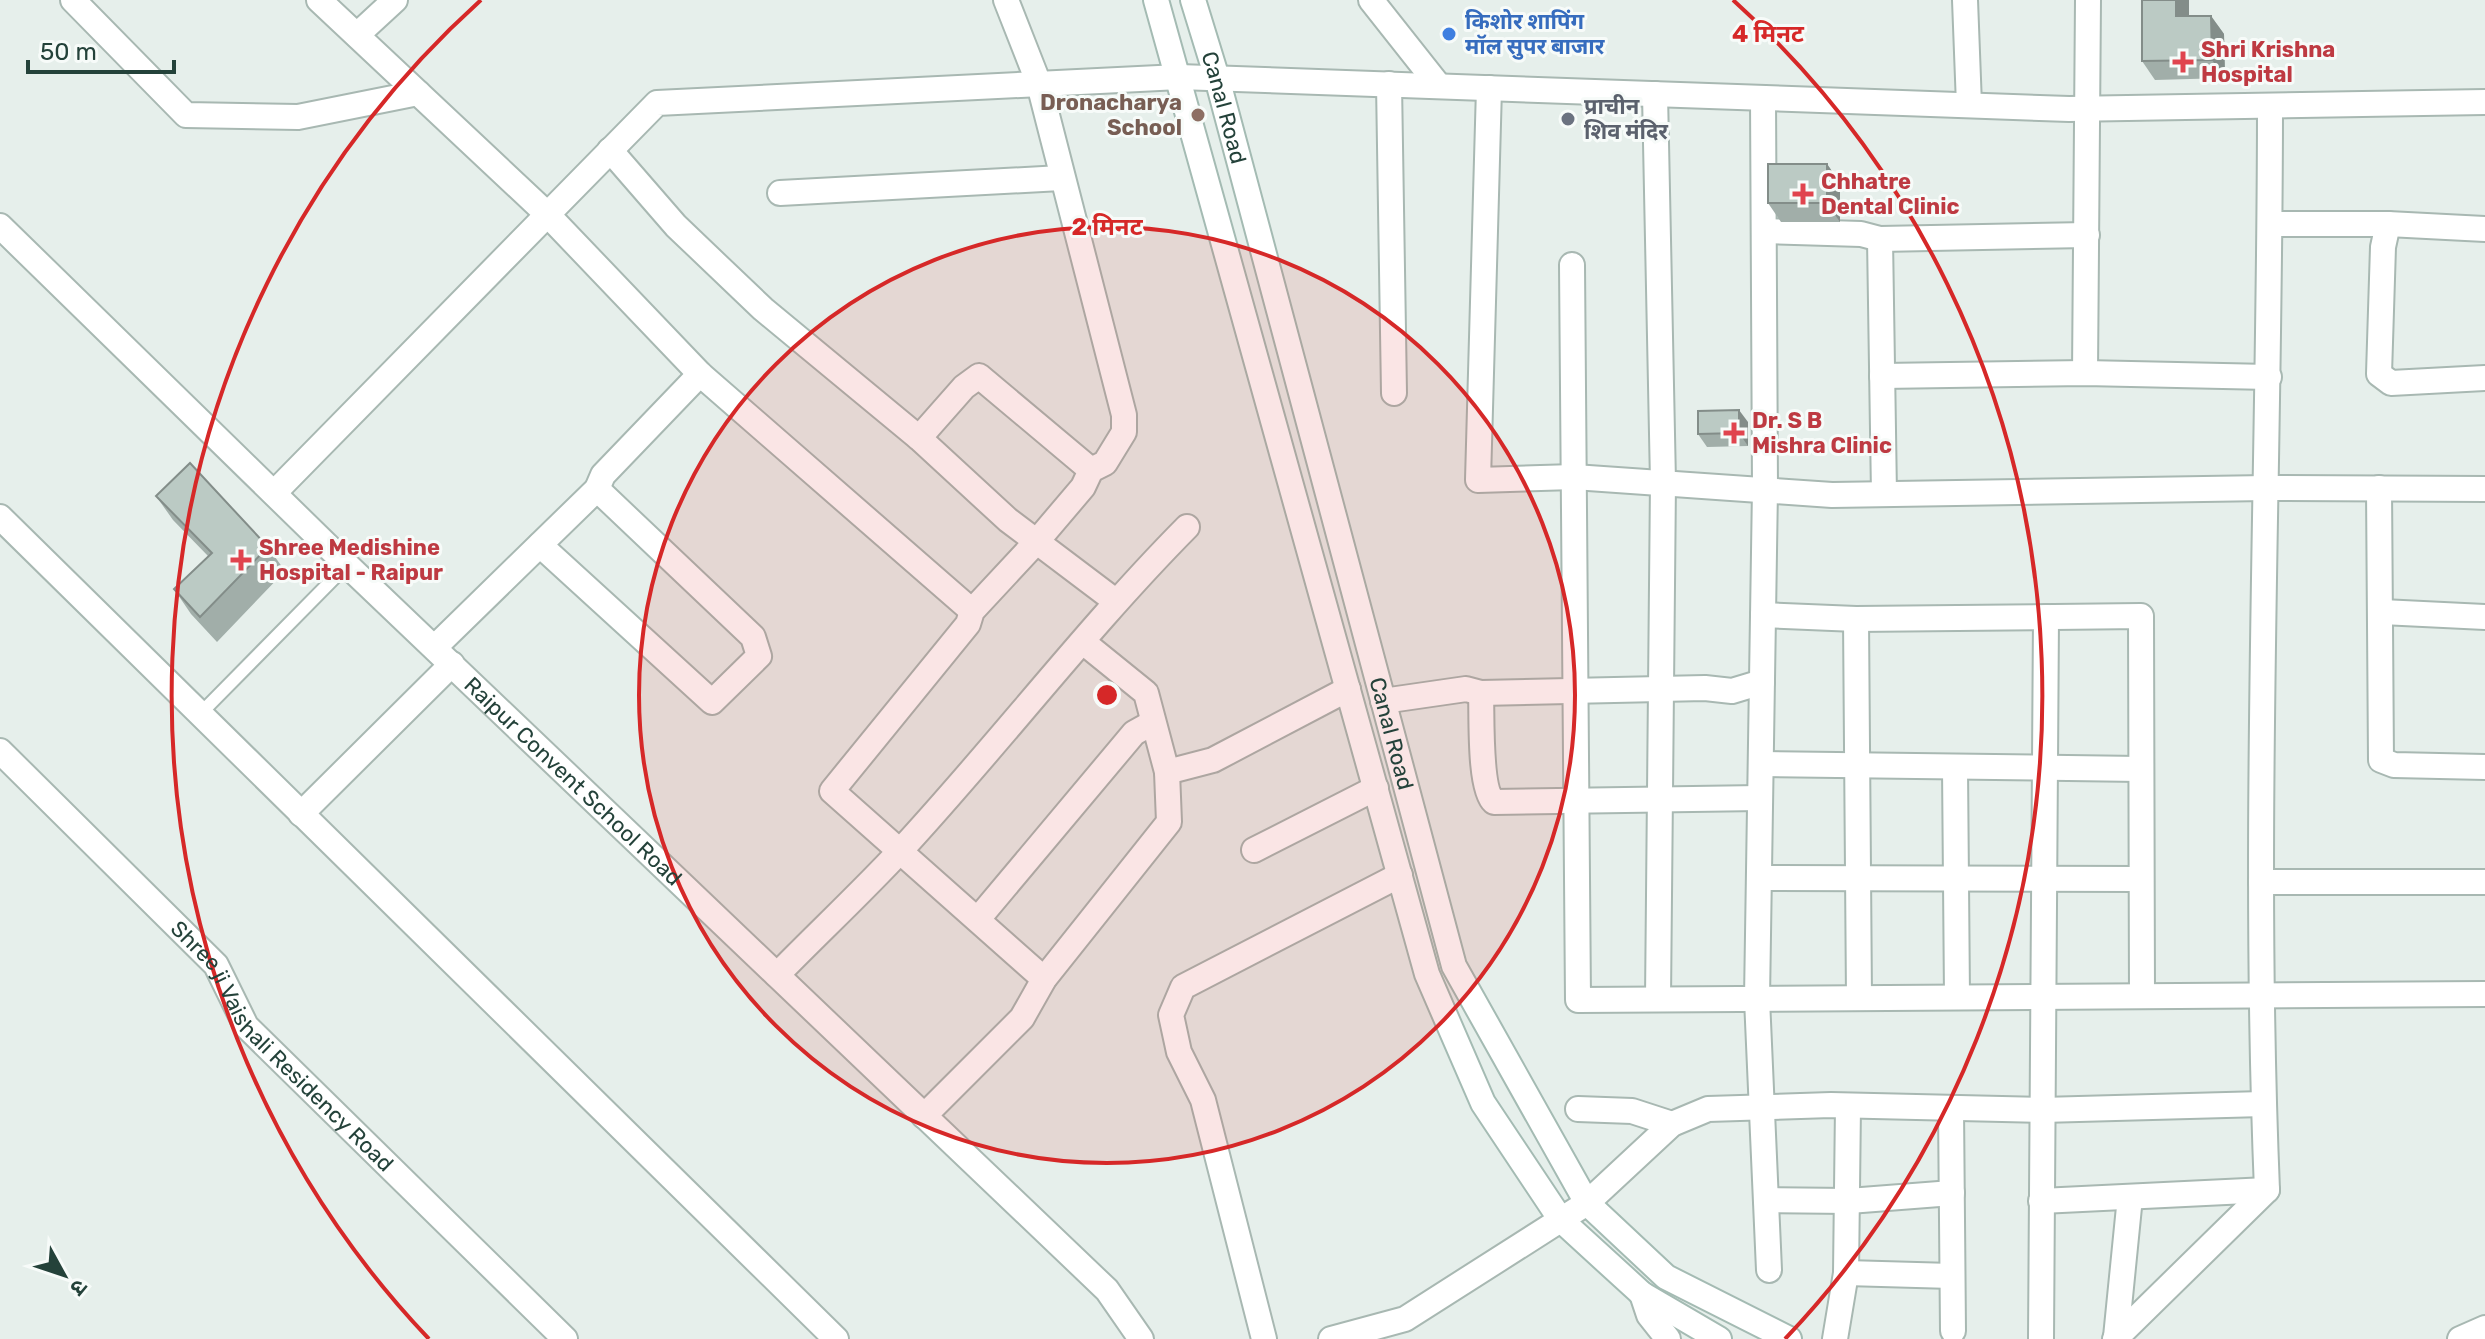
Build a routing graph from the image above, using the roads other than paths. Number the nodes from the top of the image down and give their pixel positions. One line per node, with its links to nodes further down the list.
1 (73, 0): 17 (street)
2 (319, 0): 10 (street)
3 (395, 0): 10 (street)
4 (1006, 0): 13 (street)
5 (1156, 0): 11 (street, Canal Road)
6 (1193, 0): 12 (street, Canal Road)
7 (1371, 0): 15 (street)
8 (1965, 0): 21 (street)
9 (2088, 0): 23 (street)
10 (357, 35): 17 (street)
11 (1179, 77): 12 (street); 13 (street); 68 (street, Canal Road)
12 (1217, 78): 14 (street); 72 (street, Canal Road)
13 (1039, 84): 24 (street); 25 (street)
14 (1389, 84): 15 (street); 41 (street)
15 (1439, 86): 16 (street)
16 (1489, 88): 18 (street); 44 (street)
17 (418, 93): 27 (street)
18 (1655, 94): 19 (street); 45 (street)
19 (1763, 98): 21 (street); 32 (street)
20 (2485, 102): 22 (street)
21 (1969, 105): 23 (street)
22 (2270, 106): 23 (street); 28 (street)
23 (2088, 108): 33 (street)
24 (610, 150): 27 (street); 42 (street)
25 (1061, 178): 26 (street); 43 (street)
26 (780, 193)
27 (547, 214): 37 (street); 51 (street)
28 (2270, 224): 29 (street); 39 (street)
29 (2388, 224): 31 (street); 40 (street)
30 (0, 226): 51 (street, Raipur Convent School Road)
31 (2485, 229)
32 (1764, 231): 34 (street); 46 (street)
33 (2087, 235): 34 (street); 36 (street)
34 (1880, 239): 38 (street)
35 (1572, 265): 44 (street)
36 (2085, 373): 38 (street); 39 (street)
37 (700, 374): 49 (street); 59 (street)
38 (1882, 376): 52 (street)
39 (2269, 377): 47 (street)
40 (2485, 378)
41 (1394, 393)
42 (919, 438): 43 (street); 55 (street)
43 (1091, 470): 55 (street)
44 (1574, 477): 45 (street); 69 (street)
45 (1663, 482): 46 (street); 70 (street)
46 (1765, 488): 52 (street); 61 (street)
47 (2266, 488): 48 (street); 52 (street); 96 (street)
48 (2379, 488): 50 (street); 60 (street)
49 (597, 489): 56 (street); 56 (street)
50 (2485, 489)
51 (274, 493): 57 (street, Raipur Convent School Road)
52 (1884, 494)
53 (0, 517): 73 (street)
54 (1187, 527): 58 (street)
55 (1038, 540): 58 (street); 59 (street)
56 (540, 545): 66 (street)
57 (347, 565): 66 (street, Raipur Convent School Road); 73 (lane)
58 (1114, 600): 65 (street)
59 (972, 611): 88 (street)
60 (2382, 612): 63 (street); 78 (street)
61 (1763, 615): 64 (street); 67 (street)
62 (2046, 617): 64 (street); 80 (street); 81 (street)
63 (2485, 617)
64 (1856, 619): 77 (street)
65 (1083, 642): 74 (street); 88 (street)
66 (443, 656): 87 (street); 99 (street, Raipur Convent School Road)
67 (1762, 682): 70 (street); 76 (street)
68 (1348, 689): 82 (street); 83 (street, Canal Road)
69 (1575, 692): 70 (street); 71 (street); 85 (street)
70 (1659, 692): 86 (street)
71 (1481, 693): 72 (street); 85 (street)
72 (1383, 701): 123 (street, Canal Road)
73 (200, 714): 87 (street)
74 (1152, 723): 82 (street); 98 (street)
75 (2, 759): 133 (street, Shree ji Vaishali Residency Road)
76 (1761, 764): 77 (street); 84 (street)
77 (1857, 766): 79 (street); 94 (street)
78 (2485, 767)
79 (1955, 768): 80 (street); 92 (street)
80 (2046, 768): 81 (street); 93 (street)
81 (2140, 769): 95 (street)
82 (1167, 772): 100 (street)
83 (1376, 788): 89 (street); 90 (street, Canal Road)
84 (1760, 798): 86 (street); 91 (street)
85 (1576, 801): 86 (street); 107 (street)
86 (1660, 801): 107 (street)
87 (301, 814): 134 (street)
88 (900, 850): 98 (street); 99 (street)
89 (1254, 850)
90 (1400, 875): 124 (street, Canal Road); 136 (street)
91 (1759, 878): 94 (street); 108 (street)
92 (1957, 878): 93 (street); 94 (street); 104 (street)
93 (2046, 878): 95 (street); 105 (street)
94 (1857, 879): 106 (street)
95 (2140, 879): 102 (street)
96 (2261, 882): 97 (street); 103 (street)
97 (2485, 882)
98 (978, 919): 100 (street)
99 (777, 975): 115 (street, Raipur Convent School Road)
100 (1044, 979): 115 (street)
101 (2485, 994): 103 (street)
102 (2142, 996): 103 (street); 105 (street)
103 (2259, 996): 109 (street)
104 (1957, 997): 105 (street); 106 (street)
105 (2045, 997): 114 (street)
106 (1859, 998): 108 (street)
107 (1658, 999): 108 (street)
108 (1757, 999): 111 (street)
109 (2263, 1104): 114 (street); 117 (street)
110 (1848, 1106): 111 (street); 112 (street); 121 (street)
111 (1762, 1108): 116 (street); 120 (street)
112 (1951, 1108): 114 (street); 118 (street)
113 (1578, 1109): 116 (street)
114 (2042, 1110): 122 (street)
115 (924, 1116): 135 (street, Raipur Convent School Road)
116 (1672, 1124): 123 (street)
117 (2267, 1190): 119 (street); 132 (street)
118 (1952, 1193): 121 (street); 127 (street)
119 (2130, 1197): 122 (street); 132 (street)
120 (1766, 1200): 121 (street); 125 (street)
121 (1849, 1201): 126 (street)
122 (2041, 1201): 142 (street)
123 (1587, 1203): 124 (street); 140 (street, Canal Road)
124 (1561, 1220): 128 (street, Canal Road); 130 (street)
125 (1769, 1270)
126 (1846, 1273): 127 (street); 141 (street)
127 (1952, 1276): 131 (street)
128 (1642, 1294): 138 (street); 139 (street, Canal Road)
129 (2485, 1328): 143 (street)
130 (1395, 1331): 137 (street)
131 (1953, 1331)
132 (2116, 1338)
133 (565, 1339)
134 (836, 1339)
135 (1141, 1339)
136 (1264, 1339)
137 (1331, 1339)
138 (1668, 1339)
139 (1719, 1339)
140 (1789, 1339)
141 (1835, 1339)
142 (2041, 1339)
143 (2460, 1339)

